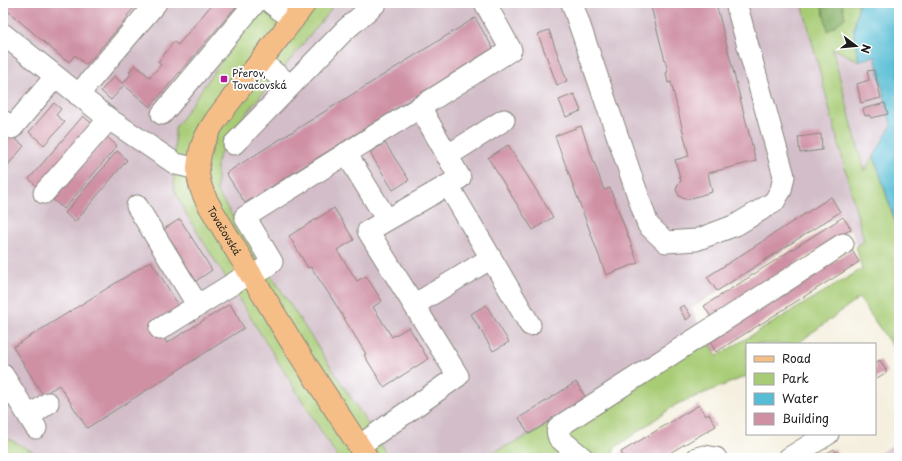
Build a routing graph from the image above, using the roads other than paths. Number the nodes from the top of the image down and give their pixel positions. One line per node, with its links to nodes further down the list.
1 (156, 3): 13 (lane)
2 (255, 3): 15 (lane)
3 (271, 3): 8 (lane)
4 (376, 3): 12 (lane)
5 (485, 3): 14 (lane)
6 (572, 3): 7 (lane)
7 (736, 3)
8 (299, 11): 10 (main road, Tovačovská)
9 (3, 34): 11 (lane)
10 (260, 61): 12 (lane); 22 (main road, Tovačovská)
11 (55, 76): 13 (lane); 18 (lane)
12 (290, 86): 19 (lane)
13 (78, 95): 16 (lane)
14 (420, 107): 20 (lane); 21 (lane)
15 (162, 114)
16 (109, 119): 22 (lane); 24 (lane)
17 (504, 120): 21 (lane)
18 (3, 121)
19 (234, 144)
20 (346, 153): 26 (lane); 29 (lane)
21 (447, 156): 23 (lane)
22 (198, 169): 29 (main road, Tovačovská)
23 (448, 185): 26 (lane); 28 (lane)
24 (44, 193)
25 (137, 206): 30 (lane)
26 (387, 220): 31 (lane)
27 (843, 244): 38 (lane)
28 (491, 258): 31 (lane); 32 (lane)
29 (252, 275): 30 (lane); 37 (main road, Tovačovská)
30 (206, 293): 33 (lane)
31 (414, 305): 37 (lane)
32 (530, 325)
33 (160, 329)
34 (3, 376): 35 (lane)
35 (48, 403)
36 (826, 435): 41 (lane)
37 (363, 452)
38 (581, 457)
39 (697, 458): 40 (lane)
40 (716, 458)
41 (789, 458)

